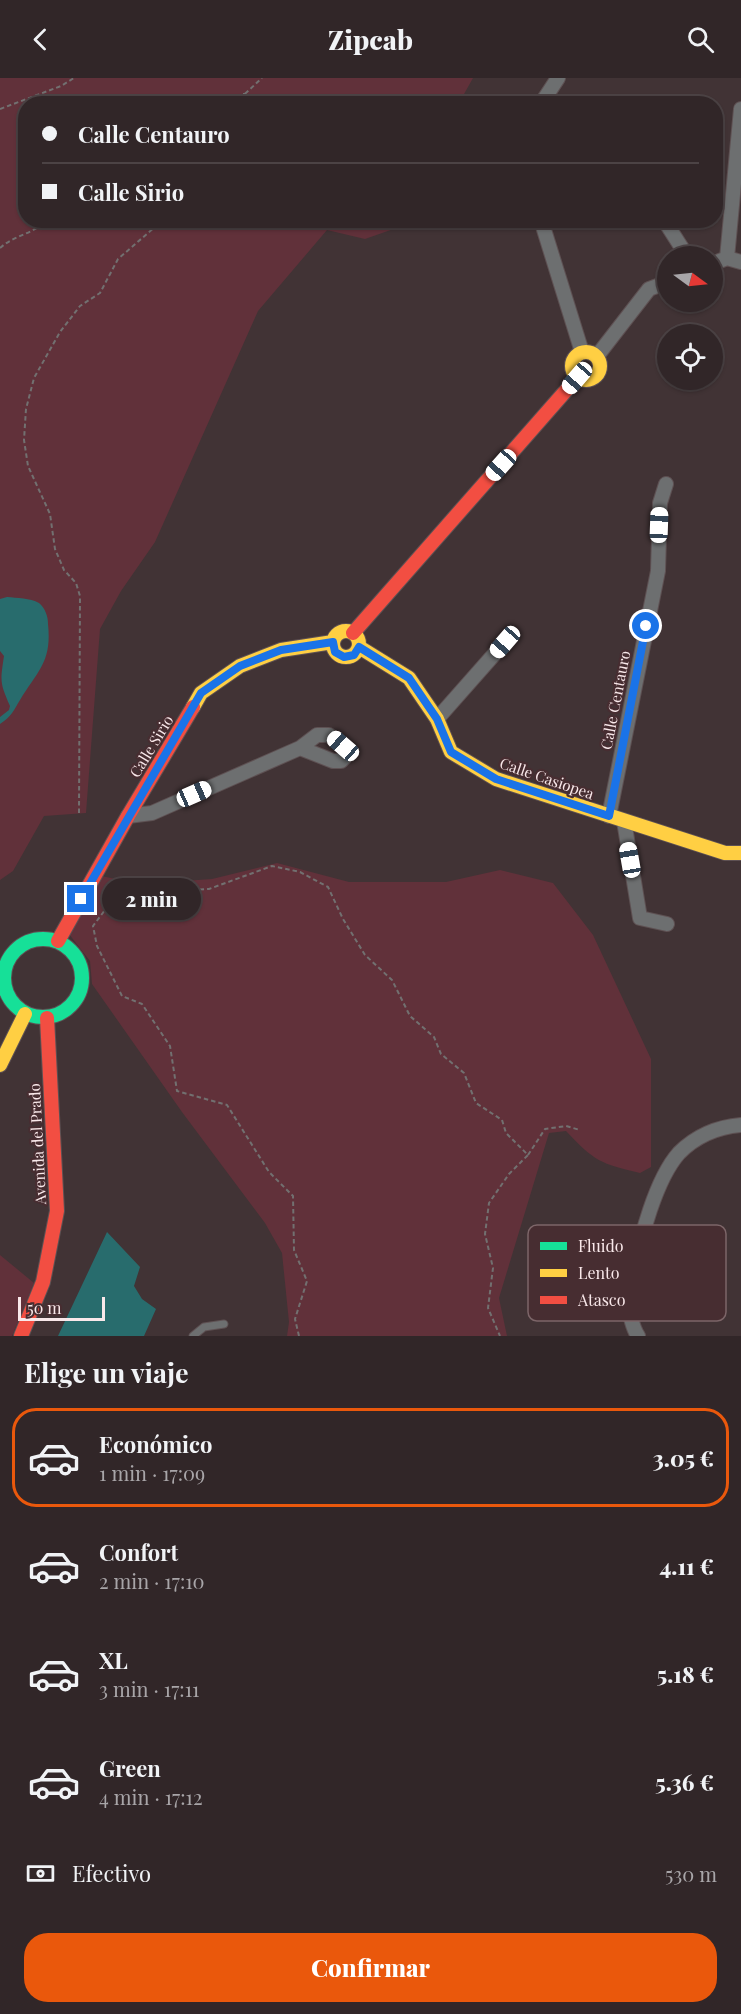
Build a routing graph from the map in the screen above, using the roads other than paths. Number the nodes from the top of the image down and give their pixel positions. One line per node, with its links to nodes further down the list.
1 (558, 78): 2 (street)
2 (547, 96)
3 (741, 109): 7 (street)
4 (543, 228): 11 (street)
5 (669, 228): 6 (street)
6 (681, 246)
7 (727, 258): 8 (street); 9 (street)
8 (723, 260)
9 (741, 262)
10 (657, 286): 12 (street)
11 (582, 352): 12 (street); 13 (street)
12 (597, 356): 13 (street)
13 (577, 378): 15 (street)
14 (666, 484): 22 (street, Calle Centauro)
15 (354, 633): 16 (street); 18 (street)
16 (333, 642): 18 (street); 21 (street, Calle Sirio)
17 (505, 642): 19 (street)
18 (359, 647): 19 (street, Calle Casiopea)
19 (437, 719): 22 (street, Calle Casiopea)
20 (300, 748): 21 (street)
21 (128, 816): 26 (street, Calle Sirio)
22 (609, 816): 23 (street, Calle Casiopea)
23 (624, 821): 24 (street, Calle Casiopea); 25 (street)
24 (741, 853)
25 (667, 924)
26 (58, 941): 27 (street); 30 (street)
27 (2, 968): 28 (street)
28 (2, 989): 29 (street)
29 (25, 1014): 30 (street); 31 (street)
30 (47, 1018): 36 (street, Avenida del Prado)
31 (0, 1065)
32 (741, 1125): 33 (street)
33 (646, 1225)
34 (632, 1321): 38 (street)
35 (224, 1324): 37 (lane)
36 (21, 1336)
37 (193, 1336)
38 (638, 1336)

